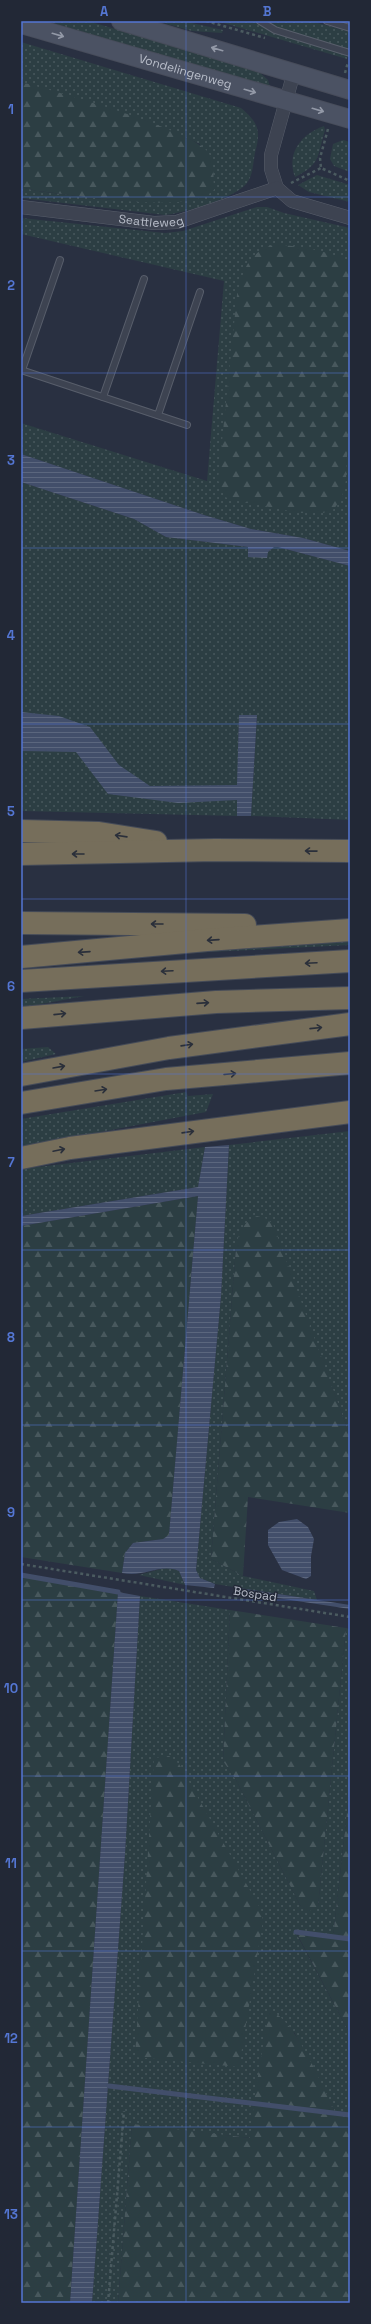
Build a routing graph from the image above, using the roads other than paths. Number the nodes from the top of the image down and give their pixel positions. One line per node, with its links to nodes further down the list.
1 (121, 21): 7 (main road, one-way to 1)
2 (260, 21): 6 (lane)
3 (327, 21): 5 (lane)
4 (21, 24): 9 (main road, Vondelingenweg, one-way to 9)
5 (350, 28)
6 (350, 53)
7 (294, 72): 8 (main road); 9 (street)
8 (350, 89)
9 (286, 101): 10 (main road, Vondelingenweg, one-way to 10); 11 (street)
10 (350, 120)
11 (277, 188): 12 (street, Seattleweg); 13 (street)
12 (21, 207)
13 (350, 218)
14 (60, 260): 17 (lane)
15 (144, 279): 18 (lane)
16 (200, 292): 19 (lane)
17 (22, 370): 18 (lane)
18 (103, 397): 19 (lane)
19 (158, 415): 20 (lane)
20 (187, 425)
21 (21, 831): 22 (highway, one-way to 21)
22 (233, 850): 23 (highway, one-way to 22); 24 (highway, one-way to 24)
23 (350, 851)
24 (21, 854)
25 (21, 923): 26 (highway, one-way to 25)
26 (350, 930): 27 (highway, one-way to 27)
27 (21, 957)
28 (350, 961): 29 (highway, one-way to 29)
29 (21, 981)
30 (350, 998): 31 (highway, one-way to 30)
31 (21, 1018)
32 (350, 1024): 34 (highway, one-way to 32)
33 (350, 1063): 35 (highway, one-way to 33)
34 (21, 1075)
35 (21, 1102)
36 (350, 1112): 37 (highway, one-way to 36)
37 (21, 1158)

